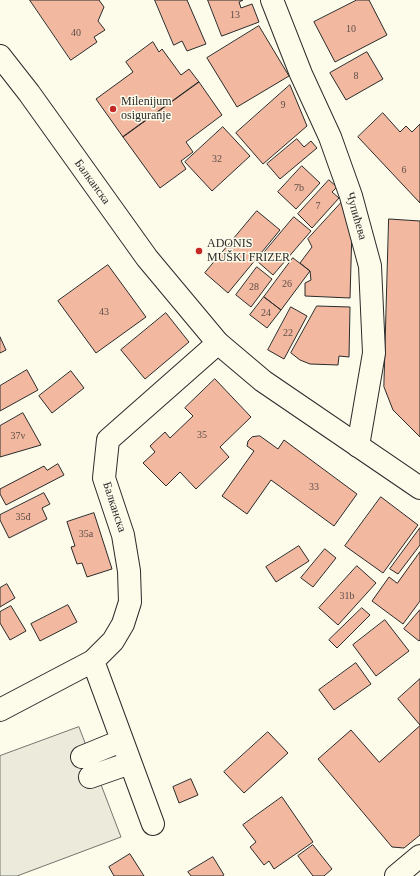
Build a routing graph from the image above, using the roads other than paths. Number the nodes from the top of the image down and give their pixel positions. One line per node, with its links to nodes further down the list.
1 (272, 0): 4 (street, Чупићева)
2 (0, 56): 3 (street, Балканска)
3 (218, 343): 4 (street, Балканска); 6 (street, Балканска)
4 (358, 446): 5 (street, Балканска)
5 (420, 488)
6 (93, 661): 7 (street, Балканска); 8 (street)
7 (0, 710)
8 (122, 741): 9 (street); 10 (street)
9 (82, 757)
10 (130, 763): 11 (street); 12 (street)
11 (90, 777)
12 (152, 824)
13 (420, 856): 14 (street)
14 (396, 876)

